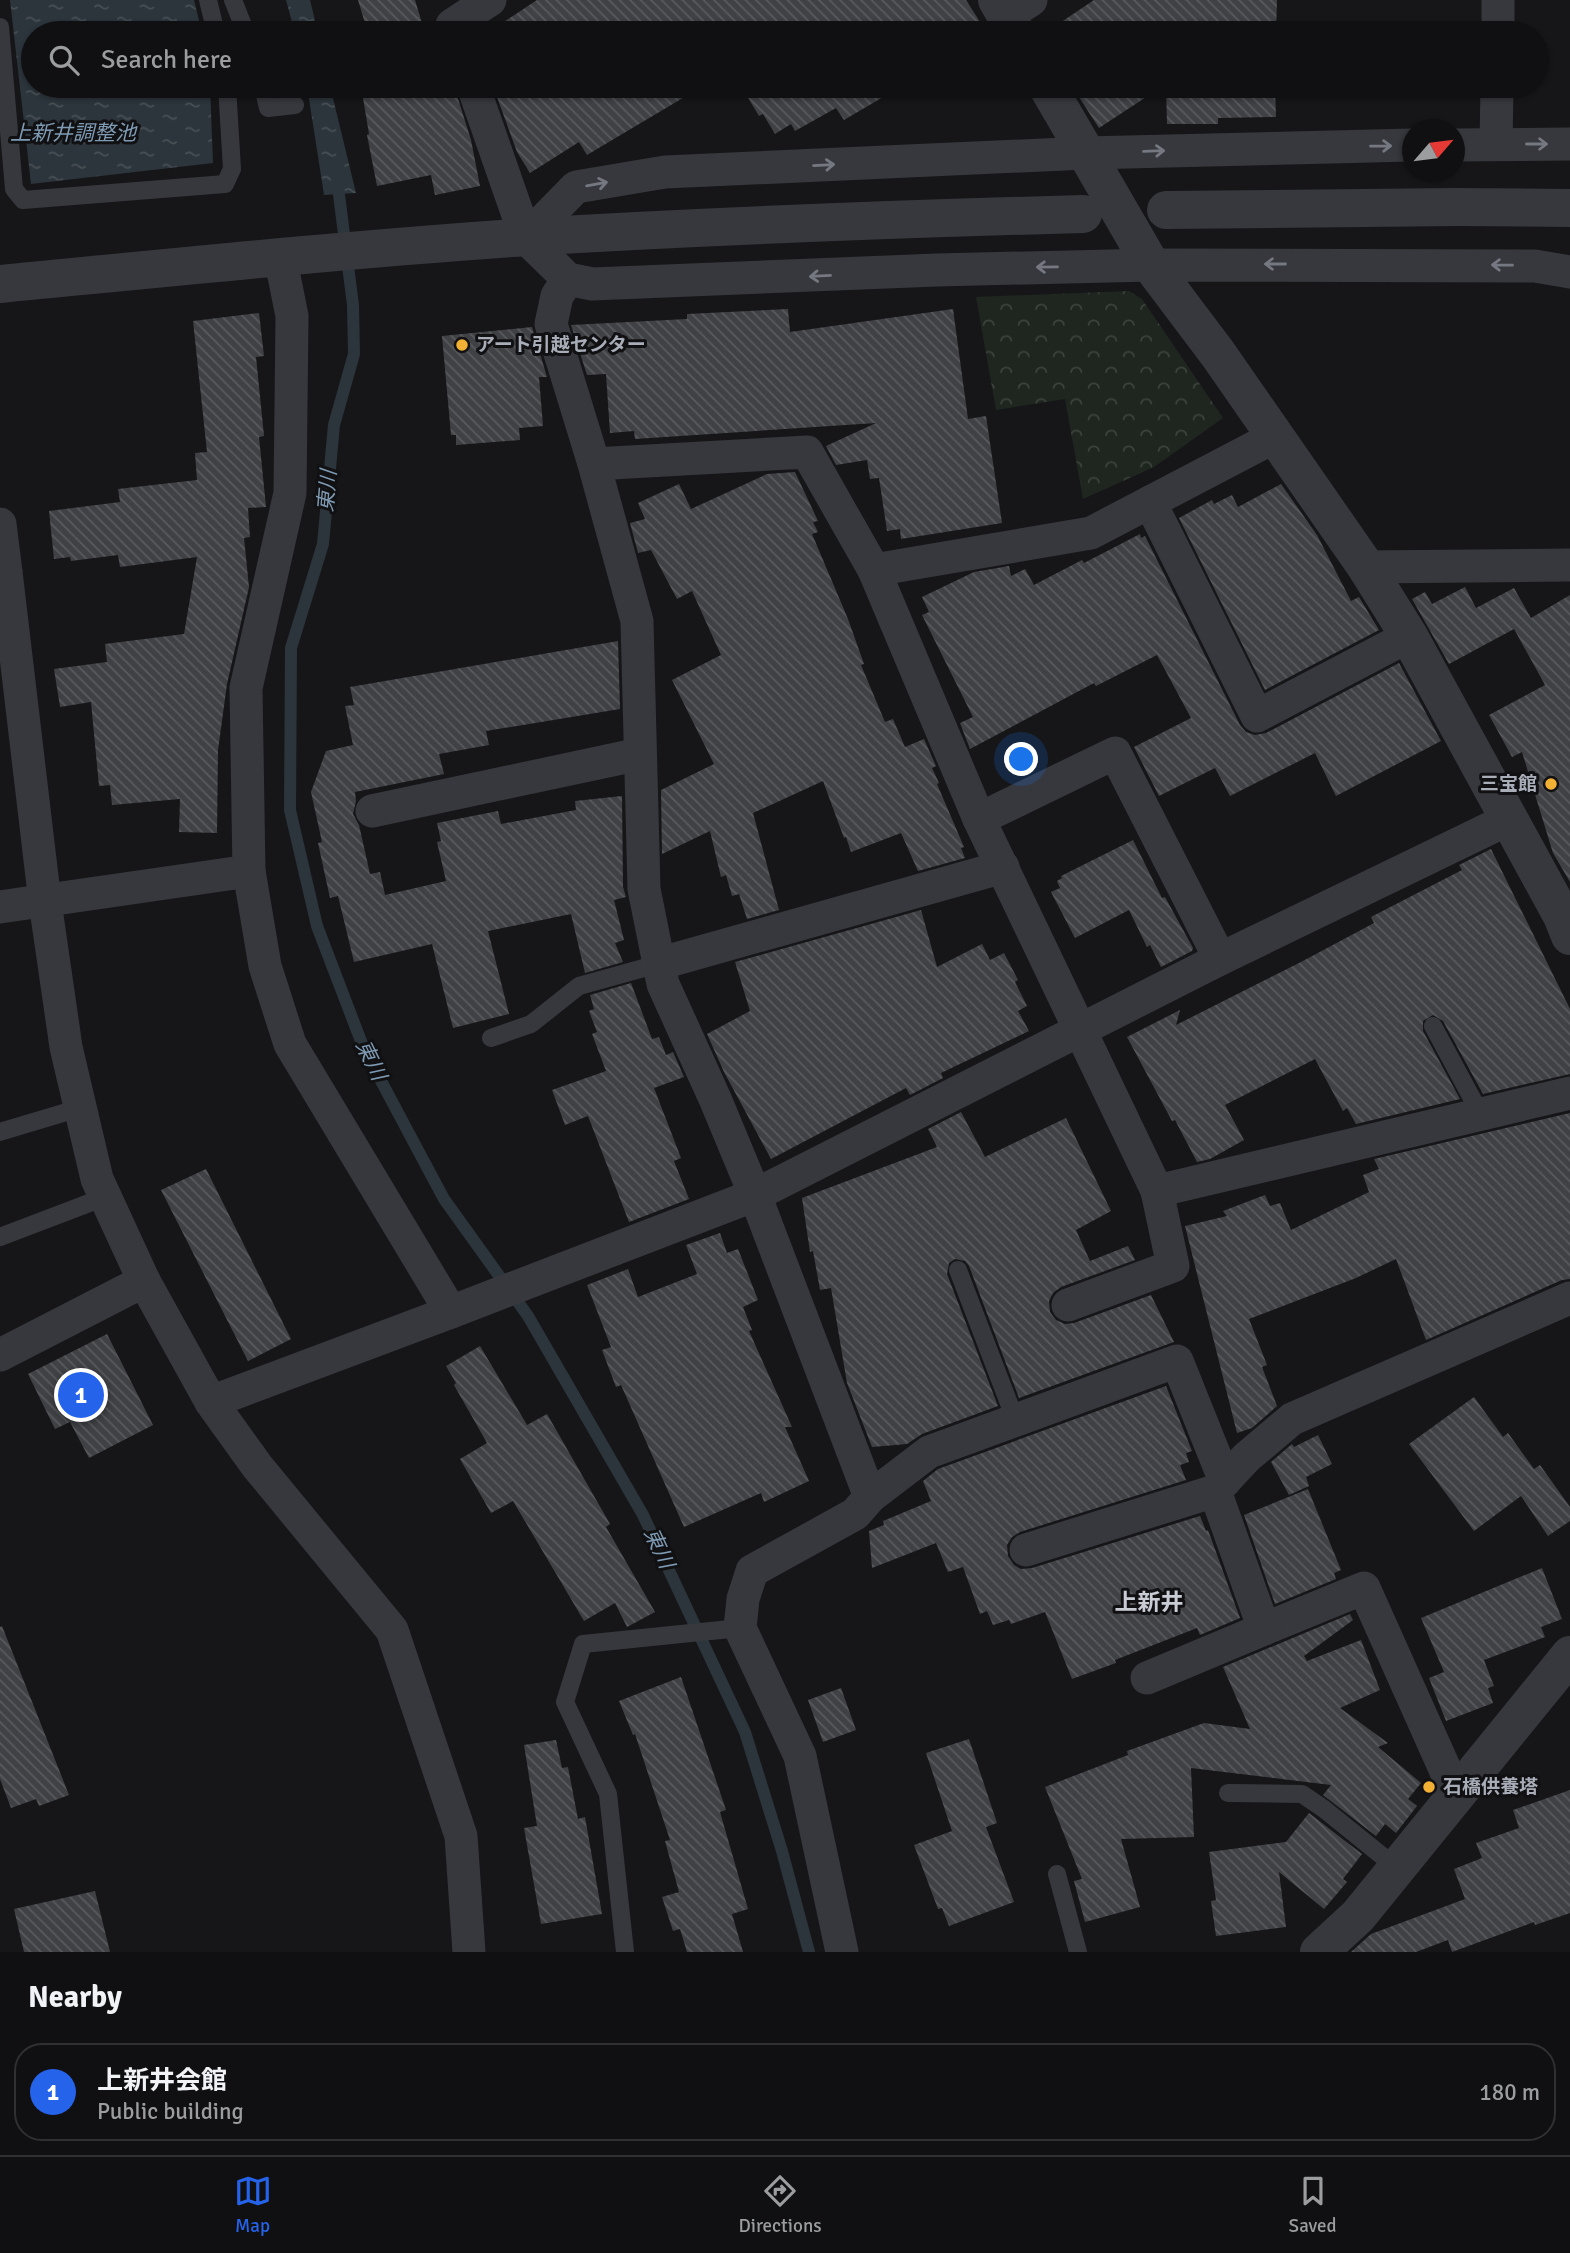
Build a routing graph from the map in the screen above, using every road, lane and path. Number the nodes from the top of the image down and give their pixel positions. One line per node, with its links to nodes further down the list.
1 (208, 0): 6 (lane)
2 (233, 0): 7 (lane)
3 (490, 0): 5 (street)
4 (1499, 0): 8 (street)
5 (450, 19)
6 (213, 21)
7 (241, 21)
8 (1498, 21)
9 (0, 27): 10 (lane)
10 (228, 98)
11 (266, 98): 15 (lane)
12 (477, 98): 24 (street)
13 (1054, 98): 20 (street)
14 (1497, 98): 16 (street)
15 (295, 105)
16 (1496, 144): 17 (street, one-way to 17); 19 (street)
17 (1570, 144)
18 (1402, 145): 20 (street, one-way to 18)
19 (1465, 145)
20 (1086, 153): 24 (street, one-way to 20); 26 (street, bridge)
21 (1570, 208): 22 (street)
22 (1166, 210)
23 (1083, 214): 24 (street)
24 (526, 238): 25 (street); 28 (street)
25 (280, 256): 29 (street); 44 (street)
26 (1151, 265): 27 (street, one-way to 26); 28 (street, one-way to 28); 30 (street)
27 (1570, 272)
28 (568, 279): 31 (street)
29 (0, 284)
30 (1276, 436): 32 (street); 35 (street)
31 (594, 464): 36 (street); 39 (street)
32 (1150, 502): 36 (street); 38 (street)
33 (0, 524): 37 (street)
34 (1570, 565): 35 (street)
35 (1366, 567): 38 (street)
36 (874, 570): 41 (street)
37 (3, 573): 45 (street)
38 (1409, 636): 42 (street)
39 (640, 754): 40 (street); 49 (street)
40 (372, 811)
41 (979, 819): 43 (street); 48 (street)
42 (1509, 819): 47 (street); 48 (street)
43 (1003, 867): 49 (street); 51 (street)
44 (249, 871): 45 (street); 65 (street)
45 (45, 902): 46 (street); 54 (street)
46 (0, 907)
47 (1570, 936)
48 (1220, 959): 51 (street)
49 (658, 964): 52 (lane); 58 (street)
50 (1433, 1026): 55 (lane)
51 (1082, 1031): 57 (street); 58 (street)
52 (491, 1038)
53 (1570, 1093): 55 (street)
54 (80, 1108): 56 (lane); 59 (street)
55 (1481, 1115): 57 (street)
56 (0, 1132)
57 (1157, 1191): 64 (street)
58 (755, 1195): 65 (street); 70 (street)
59 (105, 1197): 60 (lane); 62 (street)
60 (0, 1237)
61 (958, 1270): 68 (lane)
62 (144, 1281): 66 (street); 67 (street)
63 (1570, 1298): 69 (street)
64 (1068, 1305)
65 (464, 1307): 67 (street)
66 (0, 1355)
67 (211, 1402): 80 (street)
68 (1015, 1419): 69 (street); 70 (street)
69 (1220, 1486): 71 (street); 73 (street)
70 (870, 1497): 72 (street)
71 (1026, 1550)
72 (729, 1629): 81 (lane); 82 (street)
73 (1264, 1629): 75 (street); 77 (street)
74 (1570, 1655): 77 (street)
75 (1147, 1678)
76 (1228, 1793): 78 (lane)
77 (1457, 1796): 78 (street)
78 (1397, 1868): 84 (street)
79 (1057, 1874): 83 (lane)
80 (469, 1952)
81 (625, 1952)
82 (842, 1952)
83 (1078, 1952)
84 (1319, 1952)

